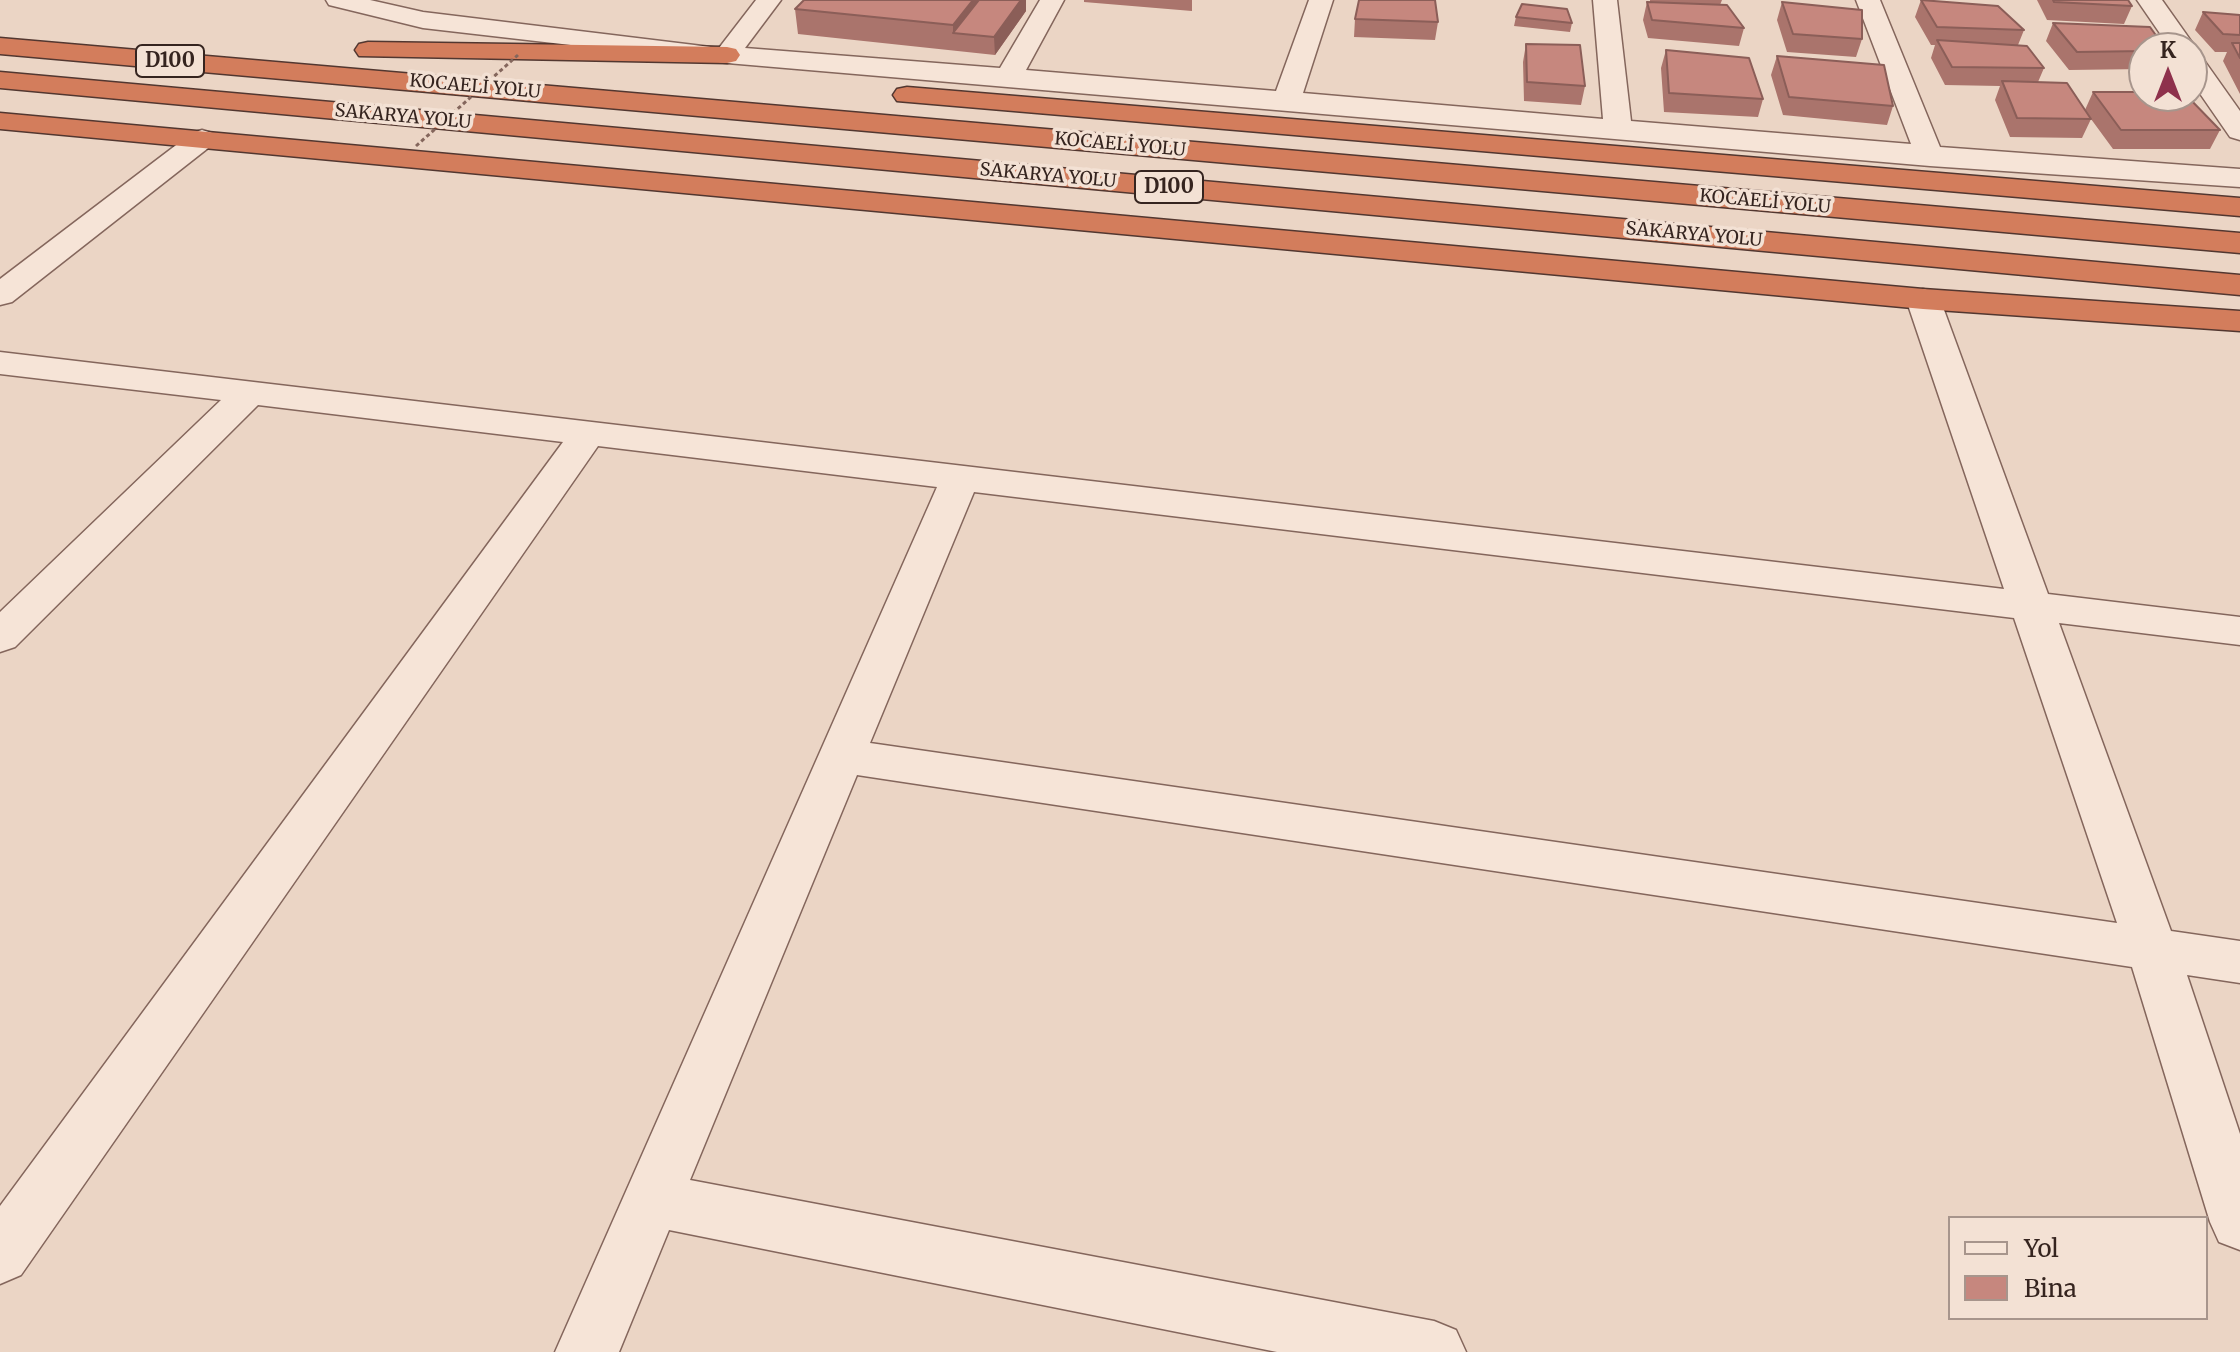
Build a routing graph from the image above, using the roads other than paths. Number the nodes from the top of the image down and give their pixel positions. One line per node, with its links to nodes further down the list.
1 (338, 0): 12 (street)
2 (769, 0): 12 (street)
3 (1052, 0): 13 (street)
4 (1321, 0): 18 (street)
5 (1605, 0): 20 (street)
6 (1868, 0): 24 (street)
7 (2149, 0): 8 (street)
8 (2172, 32)
9 (0, 46): 25 (highway, KOCAELİ YOLU / D100)
10 (339, 47): 11 (highway)
11 (368, 50): 12 (highway); 28 (highway)
12 (727, 55): 13 (street)
13 (1010, 75): 18 (street)
14 (0, 80): 17 (highway, SAKARYA YOLU / D100)
15 (2208, 85): 22 (street)
16 (0, 86): 17 (highway)
17 (98, 89): 21 (highway, SAKARYA YOLU / D100)
18 (1287, 100): 20 (street)
19 (0, 121): 23 (highway)
20 (1618, 130): 24 (street)
21 (547, 131): 27 (highway, SAKARYA YOLU / D100); 29 (highway)
22 (2240, 131)
23 (202, 139): 29 (highway); 32 (street)
24 (1930, 157): 26 (street)
25 (1261, 158): 28 (highway); 30 (highway, KOCAELİ YOLU / D100)
26 (2240, 178)
27 (1226, 193): 31 (highway, SAKARYA YOLU / D100); 34 (highway)
28 (2240, 208)
29 (1264, 238): 33 (highway)
30 (2240, 243)
31 (2240, 285)
32 (0, 295)
33 (1923, 299): 34 (highway); 39 (street)
34 (2239, 321)
35 (0, 363): 36 (street)
36 (249, 393): 37 (street); 41 (street)
37 (588, 433): 38 (street); 47 (street)
38 (961, 477): 39 (street); 42 (street)
39 (2031, 606): 40 (street); 43 (street)
40 (2240, 631)
41 (0, 637)
42 (842, 756): 43 (street); 45 (street)
43 (2152, 949): 44 (street); 46 (street)
44 (2240, 962)
45 (653, 1200): 48 (street); 49 (street)
46 (2240, 1222)
47 (0, 1255)
48 (587, 1352)
49 (1434, 1352)

